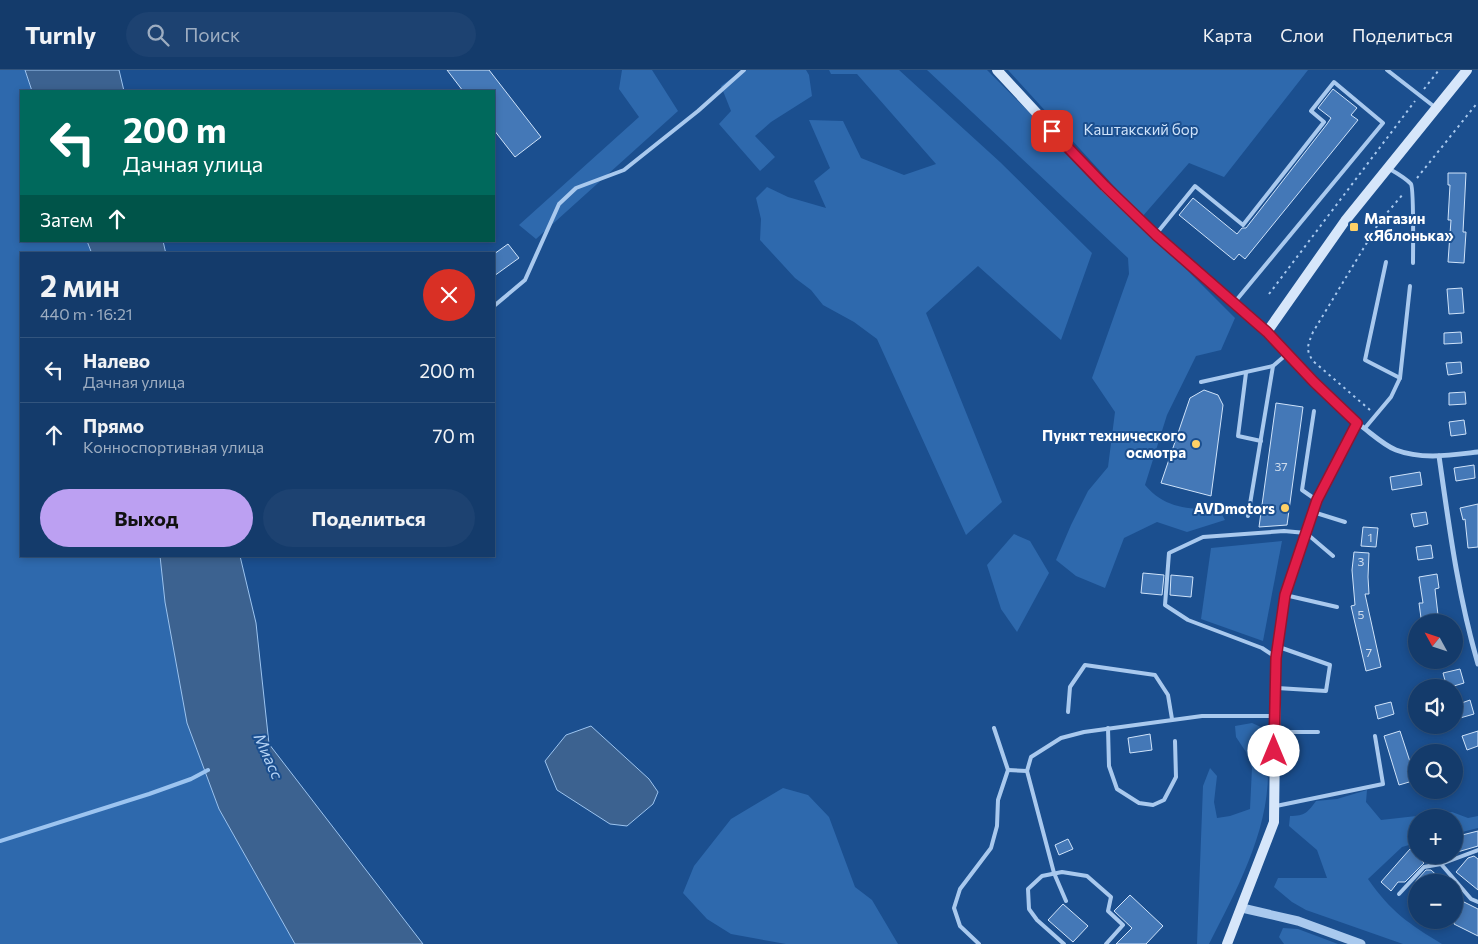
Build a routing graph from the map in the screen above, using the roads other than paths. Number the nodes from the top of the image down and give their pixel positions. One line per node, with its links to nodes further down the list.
1 (744, 70): 12 (lane)
2 (997, 70): 7 (main road)
3 (1387, 70): 5 (lane)
4 (1467, 70): 5 (main road)
5 (1436, 108): 6 (main road)
6 (1388, 168): 9 (lane); 13 (main road)
7 (1156, 235): 11 (main road); 11 (lane)
8 (1386, 262): 17 (lane)
9 (1413, 263)
10 (1410, 286): 17 (lane)
11 (1234, 303): 13 (main road)
12 (495, 305)
13 (1267, 332): 14 (main road)
14 (1287, 354): 15 (lane); 20 (main road)
15 (1272, 366): 16 (lane); 21 (lane)
16 (1246, 373): 18 (lane); 21 (lane)
17 (1400, 378): 20 (lane)
18 (1201, 382)
19 (1314, 411): 24 (lane)
20 (1361, 426): 23 (street); 24 (main road)
21 (1261, 441): 26 (lane)
22 (1478, 452): 23 (street)
23 (1439, 456): 34 (street)
24 (1317, 500): 25 (main road)
25 (1313, 512): 27 (lane); 28 (main road)
26 (1248, 516)
27 (1344, 522)
28 (1306, 533): 29 (lane); 30 (main road); 33 (lane)
29 (1333, 556)
30 (1285, 595): 31 (lane); 32 (main road)
31 (1337, 607)
32 (1277, 646): 33 (main road); 35 (lane)
33 (1276, 658): 35 (main road)
34 (1478, 664)
35 (1275, 688): 37 (main road)
36 (1068, 712): 38 (lane)
37 (1274, 716): 38 (lane); 41 (main road)
38 (1172, 719): 40 (lane)
39 (994, 728): 45 (lane)
40 (1108, 728): 44 (lane); 46 (lane)
41 (1274, 732): 42 (lane); 47 (main road)
42 (1318, 732)
43 (1375, 736): 47 (lane)
44 (1175, 741)
45 (1008, 770): 46 (lane); 56 (lane)
46 (1027, 771): 51 (lane)
47 (1274, 806): 55 (main road)
48 (1478, 850): 49 (lane)
49 (1463, 856)
50 (1441, 864): 52 (lane); 54 (lane)
51 (1054, 873): 53 (lane); 57 (lane); 58 (lane)
52 (1399, 894)
53 (1066, 901)
54 (1478, 902)
55 (1242, 908): 59 (main road); 60 (street)
56 (979, 944)
57 (1064, 944)
58 (1106, 944)
59 (1227, 944)
60 (1361, 944)

